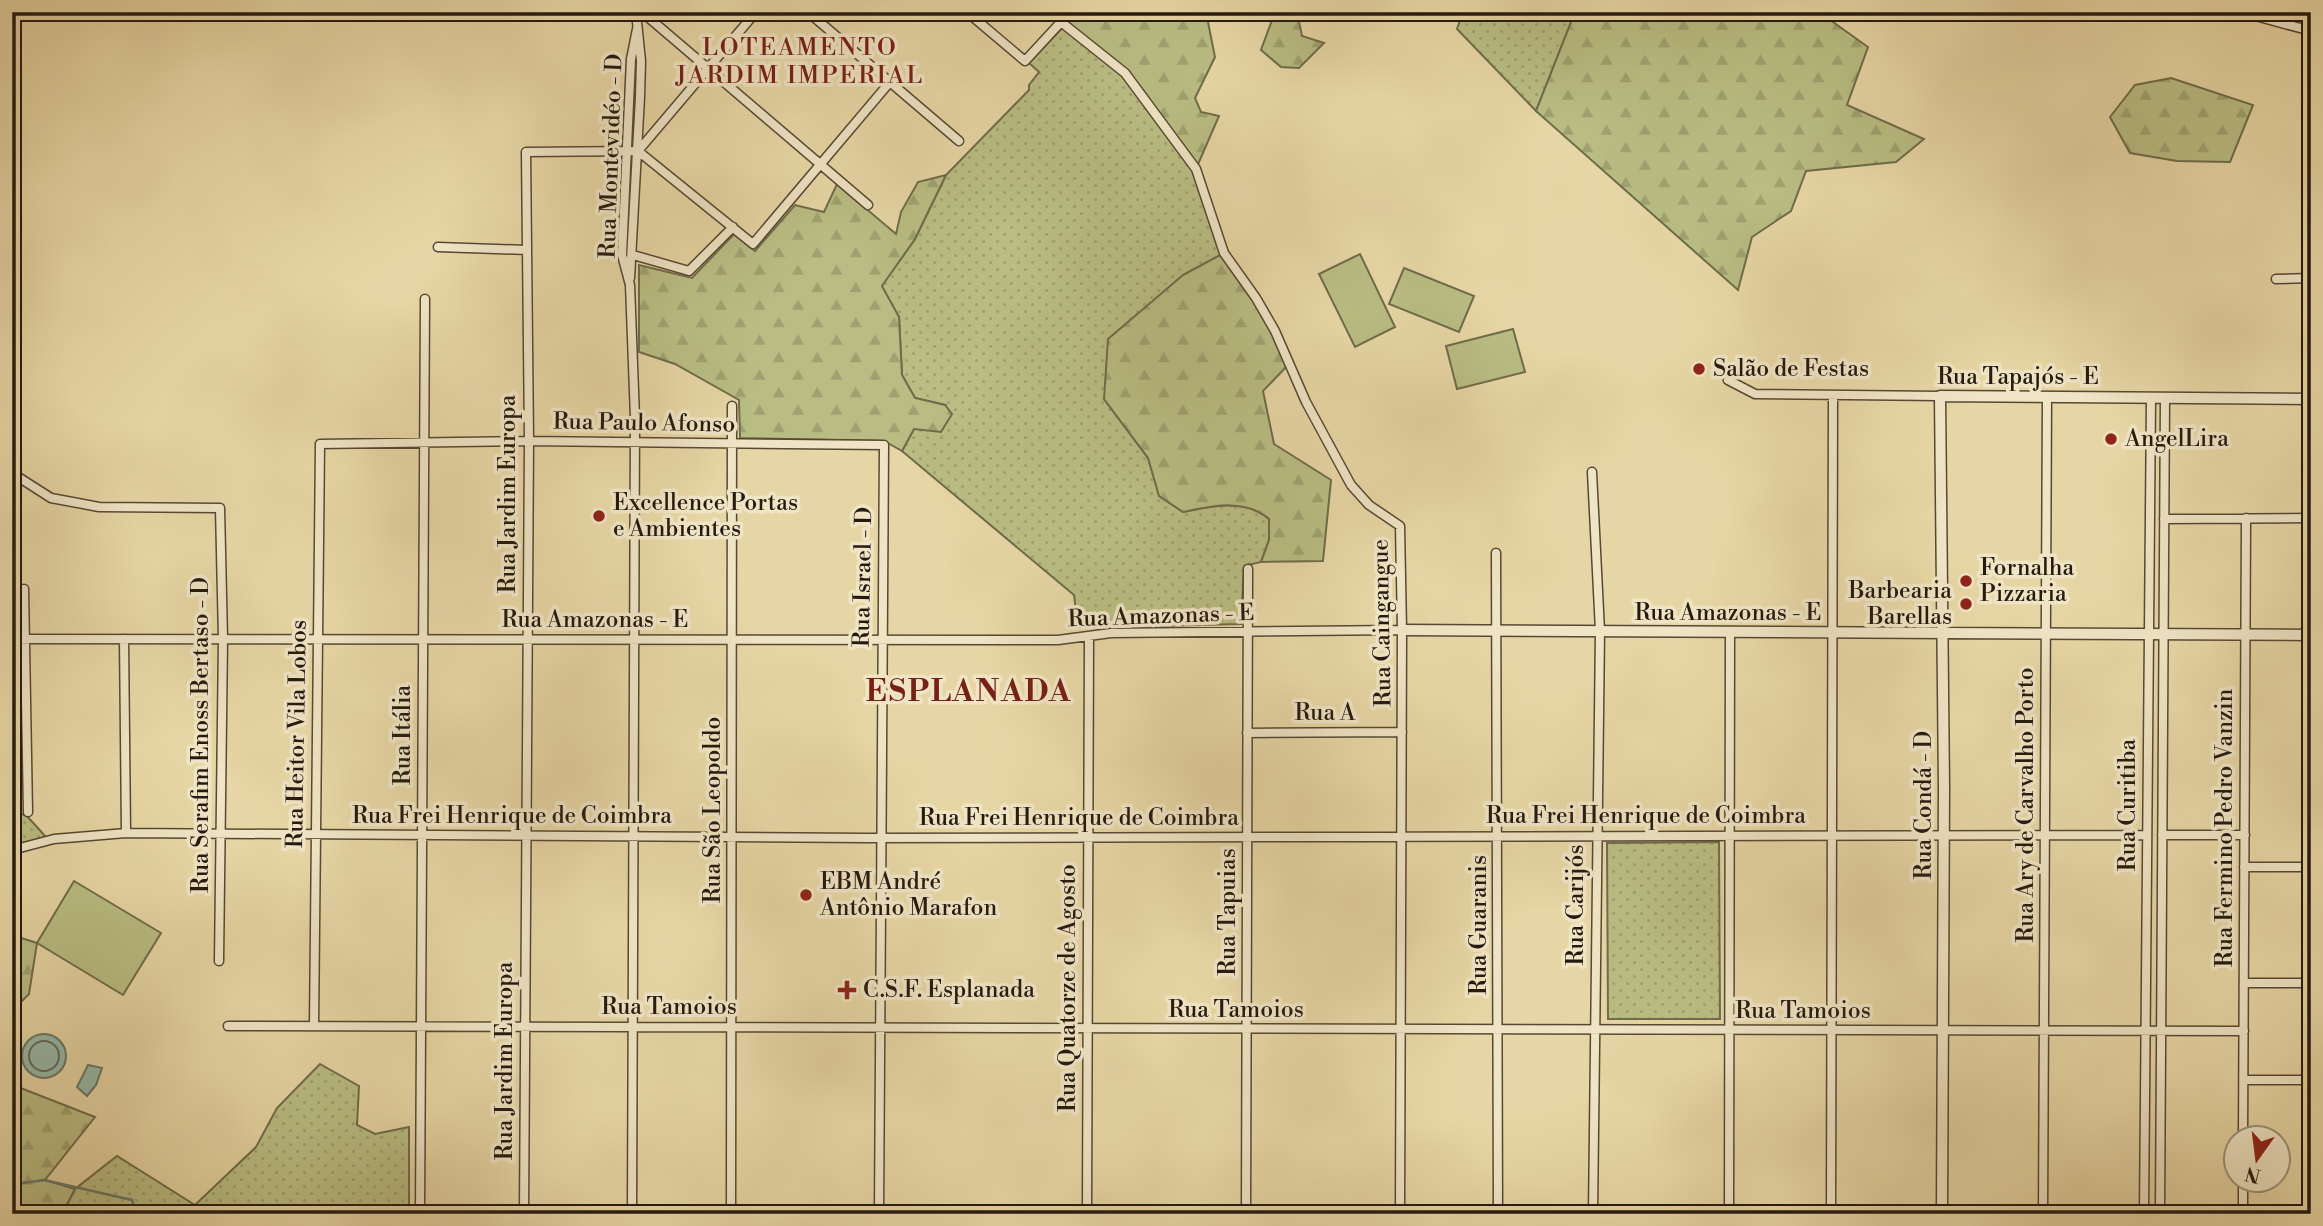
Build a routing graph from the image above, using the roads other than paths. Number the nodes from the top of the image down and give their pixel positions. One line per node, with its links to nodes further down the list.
1 (636, 12): 7 (street, Rua Montevidéo - D)
2 (642, 12): 9 (street)
3 (756, 12): 9 (street)
4 (808, 12): 10 (street)
5 (967, 12): 48 (street, Rua Caingangue)
6 (2241, 12): 8 (street)
7 (638, 29): 11 (street, Rua Montevidéo - D); 12 (street, Rua Montevidéo - D)
8 (2311, 31)
9 (708, 69): 15 (street); 16 (street)
10 (890, 82): 13 (street); 16 (street)
11 (629, 97): 12 (street); 14 (street, Rua Montevidéo - D)
12 (640, 97): 15 (street, Rua Montevidéo - D)
13 (959, 141)
14 (627, 151): 15 (street); 20 (street, Rua Jardim Europa); 24 (street, Rua Montevidéo - D)
15 (638, 151): 18 (street); 21 (street, Rua Montevidéo - D)
16 (819, 163): 17 (street); 18 (street)
17 (869, 205)
18 (733, 227): 21 (street)
19 (438, 247): 20 (street)
20 (527, 250): 35 (street, Rua Jardim Europa)
21 (633, 255): 24 (street, Rua Montevidéo - D)
22 (2311, 278): 23 (street)
23 (2276, 279)
24 (630, 285): 36 (street, Rua Montevidéo - D)
25 (425, 299): 34 (street, Rua Itália)
26 (1728, 380): 27 (street, Rua Tapajós - E)
27 (1833, 395): 28 (street, Rua Tapajós - E); 53 (street)
28 (1940, 396): 29 (street, Rua Tapajós - E); 54 (street, Rua Condá - D)
29 (2047, 397): 30 (street, Rua Tapajós - E); 55 (street, Rua Ary de Carvalho Porto)
30 (2151, 397): 31 (street, Rua Tapajós - E); 56 (street, Rua Curitiba)
31 (2165, 398): 32 (street, Rua Tapajós - E); 43 (street, Rua Curitiba)
32 (2311, 399)
33 (732, 406): 38 (street, Rua São Leopoldo)
34 (423, 442): 35 (street, Rua Paulo Afonso); 37 (street, Rua Paulo Afonso); 66 (street, Rua Itália)
35 (529, 442): 36 (street, Rua Paulo Afonso); 67 (street, Rua Jardim Europa)
36 (635, 443): 38 (street, Rua Paulo Afonso); 68 (street, Rua Montevidéo - D)
37 (320, 444): 65 (street, Rua Heitor Vila Lobos)
38 (733, 444): 39 (street, Rua Paulo Afonso); 69 (street, Rua São Leopoldo)
39 (884, 445): 70 (street, Rua Israel - D)
40 (1592, 472): 50 (street, Rua Carijós)
41 (12, 473): 64 (street, Rua Serafim Enoss Bertaso - D)
42 (2311, 518): 44 (street)
43 (2164, 519): 44 (street); 57 (street, Rua Curitiba)
44 (2246, 519): 58 (street, Rua Fermino Pedro Vanzin)
45 (1496, 553): 49 (street, Rua Guaranis)
46 (1248, 569): 51 (street, Rua Tapuias)
47 (24, 589): 62 (street)
48 (1402, 630): 49 (street, Rua Amazonas - E); 51 (street, Rua Amazonas - E); 71 (street, Rua Caingangue)
49 (1496, 631): 50 (street, Rua Amazonas - E); 89 (street, Rua Guaranis)
50 (1600, 631): 52 (street, Rua Amazonas - E); 79 (street, Rua Carijós)
51 (1247, 632): 60 (street, Rua Amazonas - E); 72 (street, Rua Tapuias)
52 (1730, 632): 53 (street, Rua Amazonas - E); 80 (street)
53 (1833, 632): 54 (street, Rua Amazonas - E); 81 (street)
54 (1943, 633): 55 (street, Rua Amazonas - E); 77 (street, Rua Condá - D)
55 (2046, 634): 56 (street, Rua Amazonas - E); 82 (street, Rua Ary de Carvalho Porto)
56 (2149, 634): 57 (street, Rua Amazonas - E); 83 (street, Rua Curitiba)
57 (2164, 634): 58 (street, Rua Amazonas - E); 84 (street, Rua Curitiba)
58 (2245, 635): 59 (street, Rua Amazonas - E); 85 (street, Rua Fermino Pedro Vanzin)
59 (2311, 635)
60 (1089, 636): 70 (street, Rua Amazonas - E); 91 (street, Rua Quatorze de Agosto)
61 (12, 639): 62 (street, Rua Amazonas - E)
62 (25, 639): 63 (street, Rua Amazonas - E); 73 (street)
63 (124, 639): 64 (street, Rua Amazonas - E); 74 (street)
64 (223, 639): 65 (street, Rua Amazonas - E); 75 (street, Rua Serafim Enoss Bertaso - D)
65 (318, 639): 66 (street, Rua Amazonas - E); 76 (street, Rua Heitor Vila Lobos)
66 (422, 639): 67 (street, Rua Amazonas - E); 78 (street, Rua Itália)
67 (527, 639): 68 (street, Rua Amazonas - E); 86 (street, Rua Jardim Europa)
68 (634, 639): 69 (street, Rua Amazonas - E); 87 (street, Rua Montevidéo - D)
69 (733, 639): 70 (street, Rua Amazonas - E); 90 (street, Rua São Leopoldo)
70 (881, 640): 93 (street, Rua Israel - D)
71 (1402, 732): 72 (street, Rua A); 88 (street, Rua Caingangue)
72 (1247, 733): 92 (street, Rua Tapuias)
73 (28, 813)
74 (126, 833): 75 (street, Rua Frei Henrique de Coimbra); 94 (street, Rua Frei Henrique de Coimbra)
75 (219, 834): 76 (street, Rua Frei Henrique de Coimbra); 97 (street, Rua Serafim Enoss Bertaso - D)
76 (315, 834): 78 (street, Rua Frei Henrique de Coimbra); 101 (street, Rua Heitor Vila Lobos)
77 (1944, 834): 81 (street, Rua Frei Henrique de Coimbra); 82 (street, Rua Frei Henrique de Coimbra); 114 (street, Rua Condá - D)
78 (422, 835): 86 (street, Rua Frei Henrique de Coimbra); 102 (street, Rua Itália)
79 (1595, 835): 80 (street, Rua Frei Henrique de Coimbra); 89 (street, Rua Frei Henrique de Coimbra); 111 (street, Rua Carijós)
80 (1729, 835): 81 (street, Rua Frei Henrique de Coimbra); 112 (street)
81 (1832, 835): 113 (street)
82 (2045, 835): 83 (street, Rua Frei Henrique de Coimbra); 115 (street, Rua Ary de Carvalho Porto)
83 (2147, 835): 116 (street, Rua Curitiba)
84 (2162, 835): 85 (street); 117 (street, Rua Curitiba)
85 (2245, 835): 95 (street, Rua Fermino Pedro Vanzin)
86 (525, 836): 87 (street, Rua Frei Henrique de Coimbra); 103 (street, Rua Jardim Europa)
87 (633, 836): 90 (street, Rua Frei Henrique de Coimbra); 104 (street, Rua Montevidéo - D)
88 (1402, 836): 89 (street, Rua Frei Henrique de Coimbra); 92 (street, Rua Frei Henrique de Coimbra); 109 (street, Rua Caingangue)
89 (1498, 836): 110 (street, Rua Guaranis)
90 (732, 837): 93 (street, Rua Frei Henrique de Coimbra); 105 (street, Rua São Leopoldo)
91 (1088, 837): 92 (street, Rua Frei Henrique de Coimbra); 93 (street, Rua Frei Henrique de Coimbra); 107 (street, Rua Quatorze de Agosto)
92 (1247, 837): 108 (street, Rua Tapuias)
93 (880, 838): 106 (street, Rua Israel - D)
94 (12, 850)
95 (2244, 867): 96 (street); 98 (street, Rua Fermino Pedro Vanzin)
96 (2311, 867)
97 (219, 961)
98 (2244, 983): 99 (street); 118 (street, Rua Fermino Pedro Vanzin)
99 (2311, 983)
100 (228, 1026): 101 (street, Rua Tamoios)
101 (314, 1026): 102 (street, Rua Tamoios)
102 (421, 1026): 103 (street, Rua Tamoios); 123 (street, Rua Itália)
103 (524, 1026): 104 (street, Rua Tamoios); 124 (street, Rua Jardim Europa)
104 (632, 1026): 105 (street, Rua Tamoios); 125 (street, Rua Montevidéo - D)
105 (732, 1026): 106 (street, Rua Tamoios); 126 (street, Rua São Leopoldo)
106 (880, 1026): 107 (street, Rua Tamoios); 127 (street, Rua Israel - D)
107 (1087, 1029): 108 (street, Rua Tamoios); 128 (street, Rua Quatorze de Agosto)
108 (1247, 1030): 109 (street, Rua Tamoios); 129 (street, Rua Tapuias)
109 (1402, 1030): 110 (street, Rua Tamoios); 130 (street, Rua Caingangue)
110 (1498, 1030): 111 (street, Rua Tamoios); 131 (street, Rua Guaranis)
111 (1594, 1030): 112 (street, Rua Tamoios); 132 (street, Rua Carijós)
112 (1729, 1030): 113 (street, Rua Tamoios); 133 (street)
113 (1832, 1030): 114 (street, Rua Tamoios); 134 (street)
114 (1943, 1031): 115 (street, Rua Tamoios); 135 (street, Rua Condá - D)
115 (2044, 1031): 116 (street, Rua Tamoios); 136 (street, Rua Ary de Carvalho Porto)
116 (2146, 1031): 117 (street, Rua Tamoios); 137 (street, Rua Curitiba)
117 (2161, 1031): 118 (street, Rua Tamoios); 138 (street, Rua Curitiba)
118 (2244, 1031): 119 (street, Rua Fermino Pedro Vanzin)
119 (2244, 1080): 120 (street); 121 (street, Rua Fermino Pedro Vanzin)
120 (2311, 1080)
121 (2244, 1124)
122 (2243, 1194): 139 (street)
123 (420, 1214)
124 (524, 1214)
125 (632, 1214)
126 (732, 1214)
127 (878, 1214)
128 (1087, 1214)
129 (1246, 1214)
130 (1400, 1214)
131 (1498, 1214)
132 (1593, 1214)
133 (1729, 1214)
134 (1831, 1214)
135 (1942, 1214)
136 (2043, 1214)
137 (2144, 1214)
138 (2160, 1214)
139 (2243, 1214)

